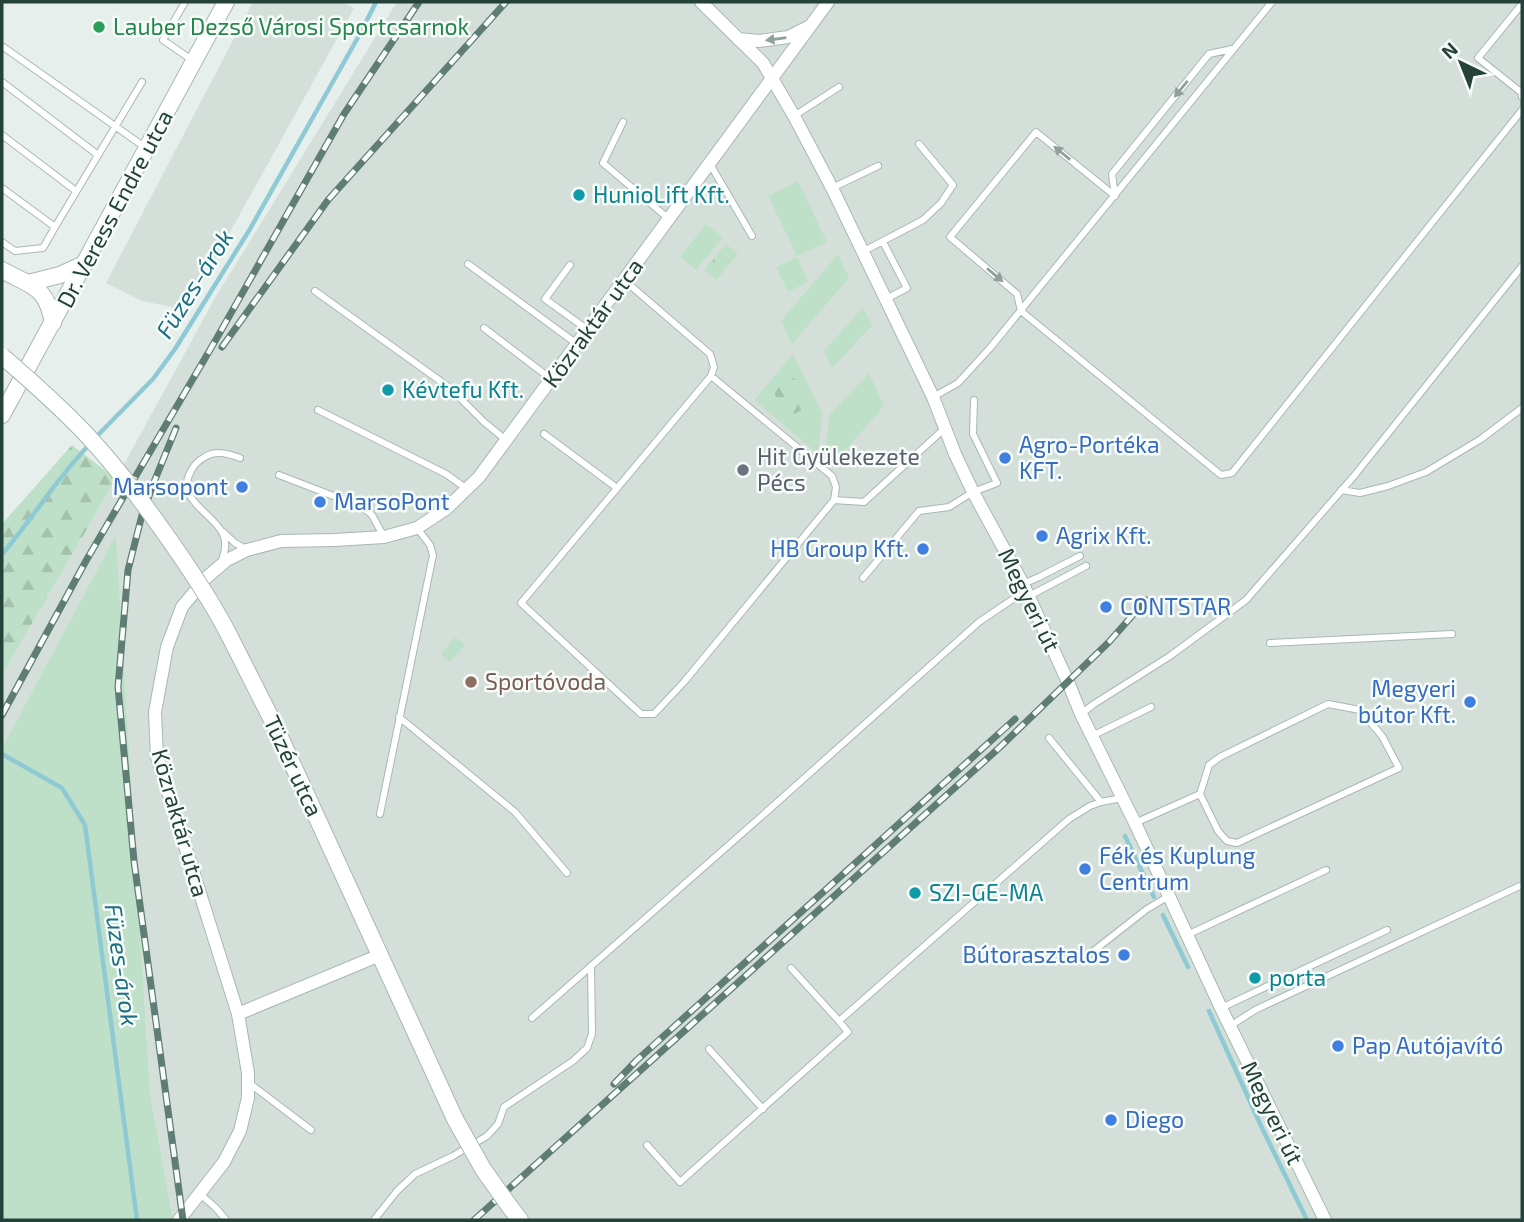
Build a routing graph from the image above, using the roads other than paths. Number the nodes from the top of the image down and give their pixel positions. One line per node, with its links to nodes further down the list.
1 (186, 2): 11 (lane)
2 (226, 2): 11 (street, Dr. Veress Endre utca)
3 (701, 2): 8 (street, Megyeri út)
4 (828, 2): 7 (street, Közraktár utca)
5 (1272, 2): 10 (lane)
6 (1522, 4): 16 (lane)
7 (812, 25): 8 (street, one-way to 8); 12 (street, Közraktár utca)
8 (738, 38): 12 (street, Megyeri út)
9 (2, 46): 20 (lane)
10 (1232, 49): 30 (lane); 30 (lane, one-way to 30)
11 (194, 61): 23 (street, Dr. Veress Endre utca)
12 (772, 80): 18 (street, Megyeri út); 25 (street, Közraktár utca)
13 (2, 82): 24 (lane)
14 (142, 82): 20 (lane)
15 (839, 87): 18 (lane)
16 (1522, 96)
17 (1522, 110): 48 (lane)
18 (794, 116): 28 (street, Megyeri út)
19 (623, 122): 31 (lane)
20 (115, 127): 23 (lane); 24 (lane)
21 (2, 135): 29 (lane)
22 (919, 144): 35 (lane)
23 (147, 149): 37 (street, Dr. Veress Endre utca)
24 (98, 155): 29 (lane)
25 (710, 164): 31 (street, Közraktár utca); 33 (lane)
26 (878, 166): 28 (lane)
27 (2, 188): 32 (lane)
28 (832, 188): 36 (street, Megyeri út)
29 (76, 191): 32 (lane)
30 (1115, 196): 48 (lane); 48 (lane, one-way to 48)
31 (669, 219): 42 (street, Közraktár utca)
32 (55, 227): 34 (lane)
33 (752, 236)
34 (2, 242)
35 (883, 242): 36 (lane); 46 (lane)
36 (862, 252): 46 (street, Megyeri út)
37 (86, 263): 43 (street); 49 (street, Dr. Veress Endre utca)
38 (468, 264): 52 (lane)
39 (570, 264): 51 (lane)
40 (1522, 266): 68 (lane)
41 (2, 270): 43 (street)
42 (624, 280): 45 (lane); 51 (street, Közraktár utca)
43 (28, 283): 49 (street)
44 (315, 291): 63 (lane)
45 (640, 294): 47 (lane); 54 (lane)
46 (886, 299): 56 (street, Megyeri út)
47 (635, 301)
48 (1021, 311): 56 (lane)
49 (53, 323): 60 (street, Dr. Veress Endre utca)
50 (484, 328): 55 (lane)
51 (588, 330): 52 (street, Közraktár utca)
52 (577, 344): 55 (street, Közraktár utca)
53 (2, 356): 98 (street, Tüzér utca, bridge)
54 (711, 376): 66 (lane); 70 (lane)
55 (551, 379): 63 (street, Közraktár utca)
56 (933, 397): 61 (street, Megyeri út)
57 (974, 400): 69 (lane)
58 (1522, 408): 68 (lane)
59 (318, 410): 67 (lane)
60 (2, 415)
61 (945, 429): 69 (street, Megyeri út); 70 (lane)
62 (544, 433): 66 (lane)
63 (506, 440): 67 (street, Közraktár utca)
64 (240, 458): 72 (lane)
65 (279, 475): 73 (lane)
66 (617, 488): 70 (lane)
67 (467, 489): 71 (street, Közraktár utca)
68 (1341, 490): 83 (lane)
69 (973, 492): 78 (lane); 79 (street, Megyeri út)
70 (834, 500)
71 (417, 528): 73 (street, Közraktár utca); 84 (lane)
72 (222, 531): 74 (lane); 76 (lane)
73 (384, 537): 74 (street, Közraktár utca)
74 (247, 550): 76 (street, Közraktár utca)
75 (1080, 556): 79 (lane)
76 (220, 566): 103 (street, Közraktár utca)
77 (1086, 566): 79 (lane)
78 (863, 578)
79 (1026, 591): 83 (street, Megyeri út); 100 (lane)
80 (1452, 634): 81 (lane)
81 (1270, 643)
82 (1151, 707): 85 (lane)
83 (1081, 714): 85 (street, Megyeri út)
84 (399, 717): 90 (lane); 93 (lane)
85 (1092, 736): 88 (street, Megyeri út)
86 (1049, 738): 89 (lane)
87 (1200, 794): 87 (lane); 91 (lane)
88 (1122, 798): 89 (lane); 91 (street, Megyeri út)
89 (1101, 802): 105 (lane)
90 (380, 814)
91 (1135, 823): 95 (street, Megyeri út)
92 (1326, 870): 97 (lane)
93 (567, 873)
94 (1522, 885): 106 (lane)
95 (1169, 896): 97 (street, Megyeri út); 99 (lane)
96 (1387, 930): 102 (lane)
97 (1187, 935): 102 (street, Megyeri út)
98 (380, 955): 103 (street); 116 (street, Tüzér utca, bridge)
99 (1082, 960)
100 (591, 966): 104 (lane); 115 (lane)
101 (791, 968): 105 (lane)
102 (1221, 1008): 106 (street, Megyeri út)
103 (238, 1014): 108 (street, Közraktár utca)
104 (531, 1018)
105 (839, 1021): 109 (lane)
106 (1230, 1026): 117 (street, Megyeri út)
107 (709, 1049): 109 (lane)
108 (248, 1082): 110 (lane); 112 (street, Közraktár utca)
109 (763, 1109): 111 (lane)
110 (311, 1130)
111 (647, 1145)
112 (199, 1194): 113 (street, Közraktár utca); 114 (lane)
113 (179, 1220)
114 (226, 1220)
115 (374, 1220)
116 (520, 1220)
117 (1325, 1220)

